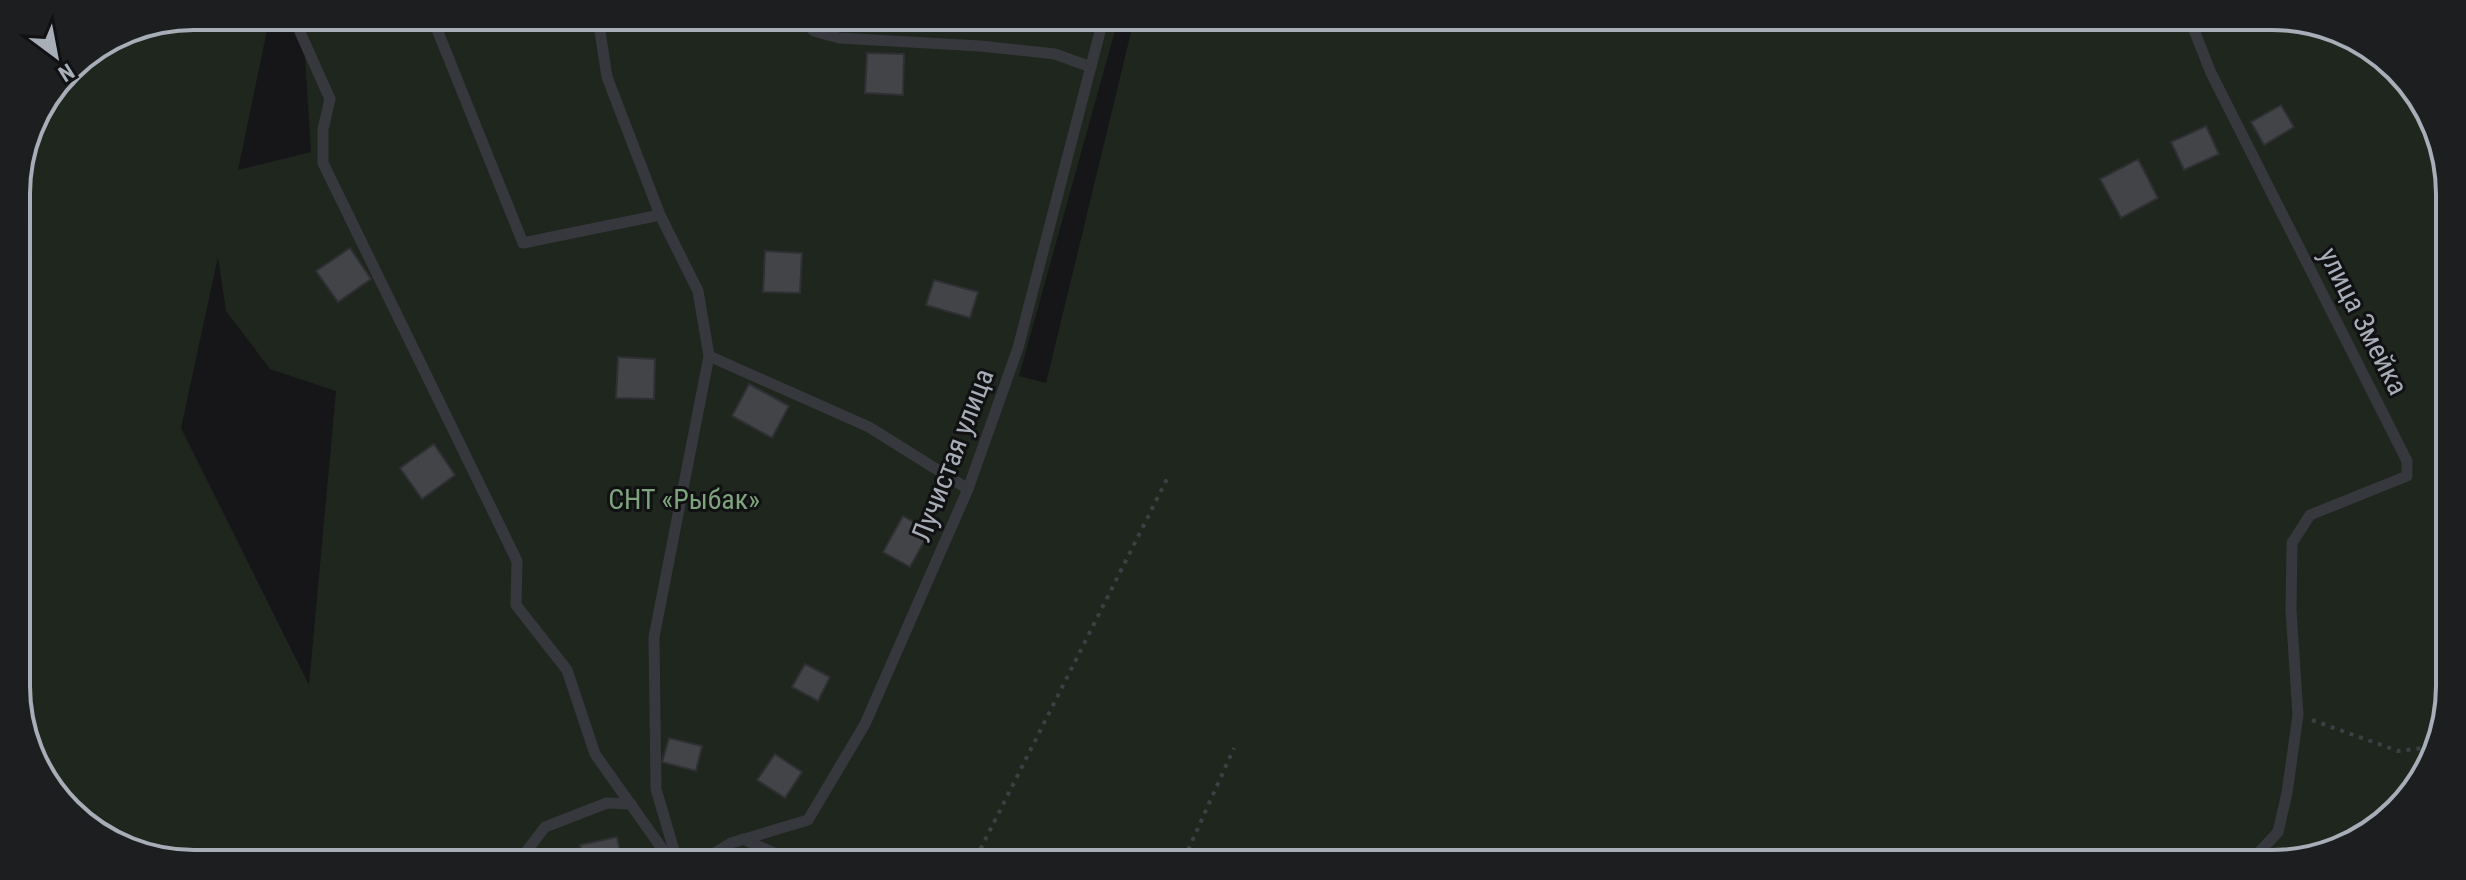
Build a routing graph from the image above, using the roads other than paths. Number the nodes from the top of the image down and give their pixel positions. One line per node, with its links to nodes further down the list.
1 (300, 30): 11 (lane)
2 (437, 30): 8 (lane)
3 (600, 30): 8 (lane)
4 (813, 30): 7 (lane)
5 (1100, 30): 7 (lane, Лучистая улица)
6 (2194, 30): 18 (lane, улица Змейка)
7 (1091, 67): 10 (lane, Лучистая улица)
8 (660, 215): 9 (lane)
9 (709, 356): 10 (lane); 15 (lane)
10 (968, 489): 12 (lane, Лучистая улица)
11 (631, 804): 13 (lane); 14 (lane)
12 (743, 839): 16 (lane, Лучистая улица); 17 (lane)
13 (528, 850)
14 (663, 850)
15 (674, 850)
16 (720, 850)
17 (767, 850)
18 (2261, 850)

